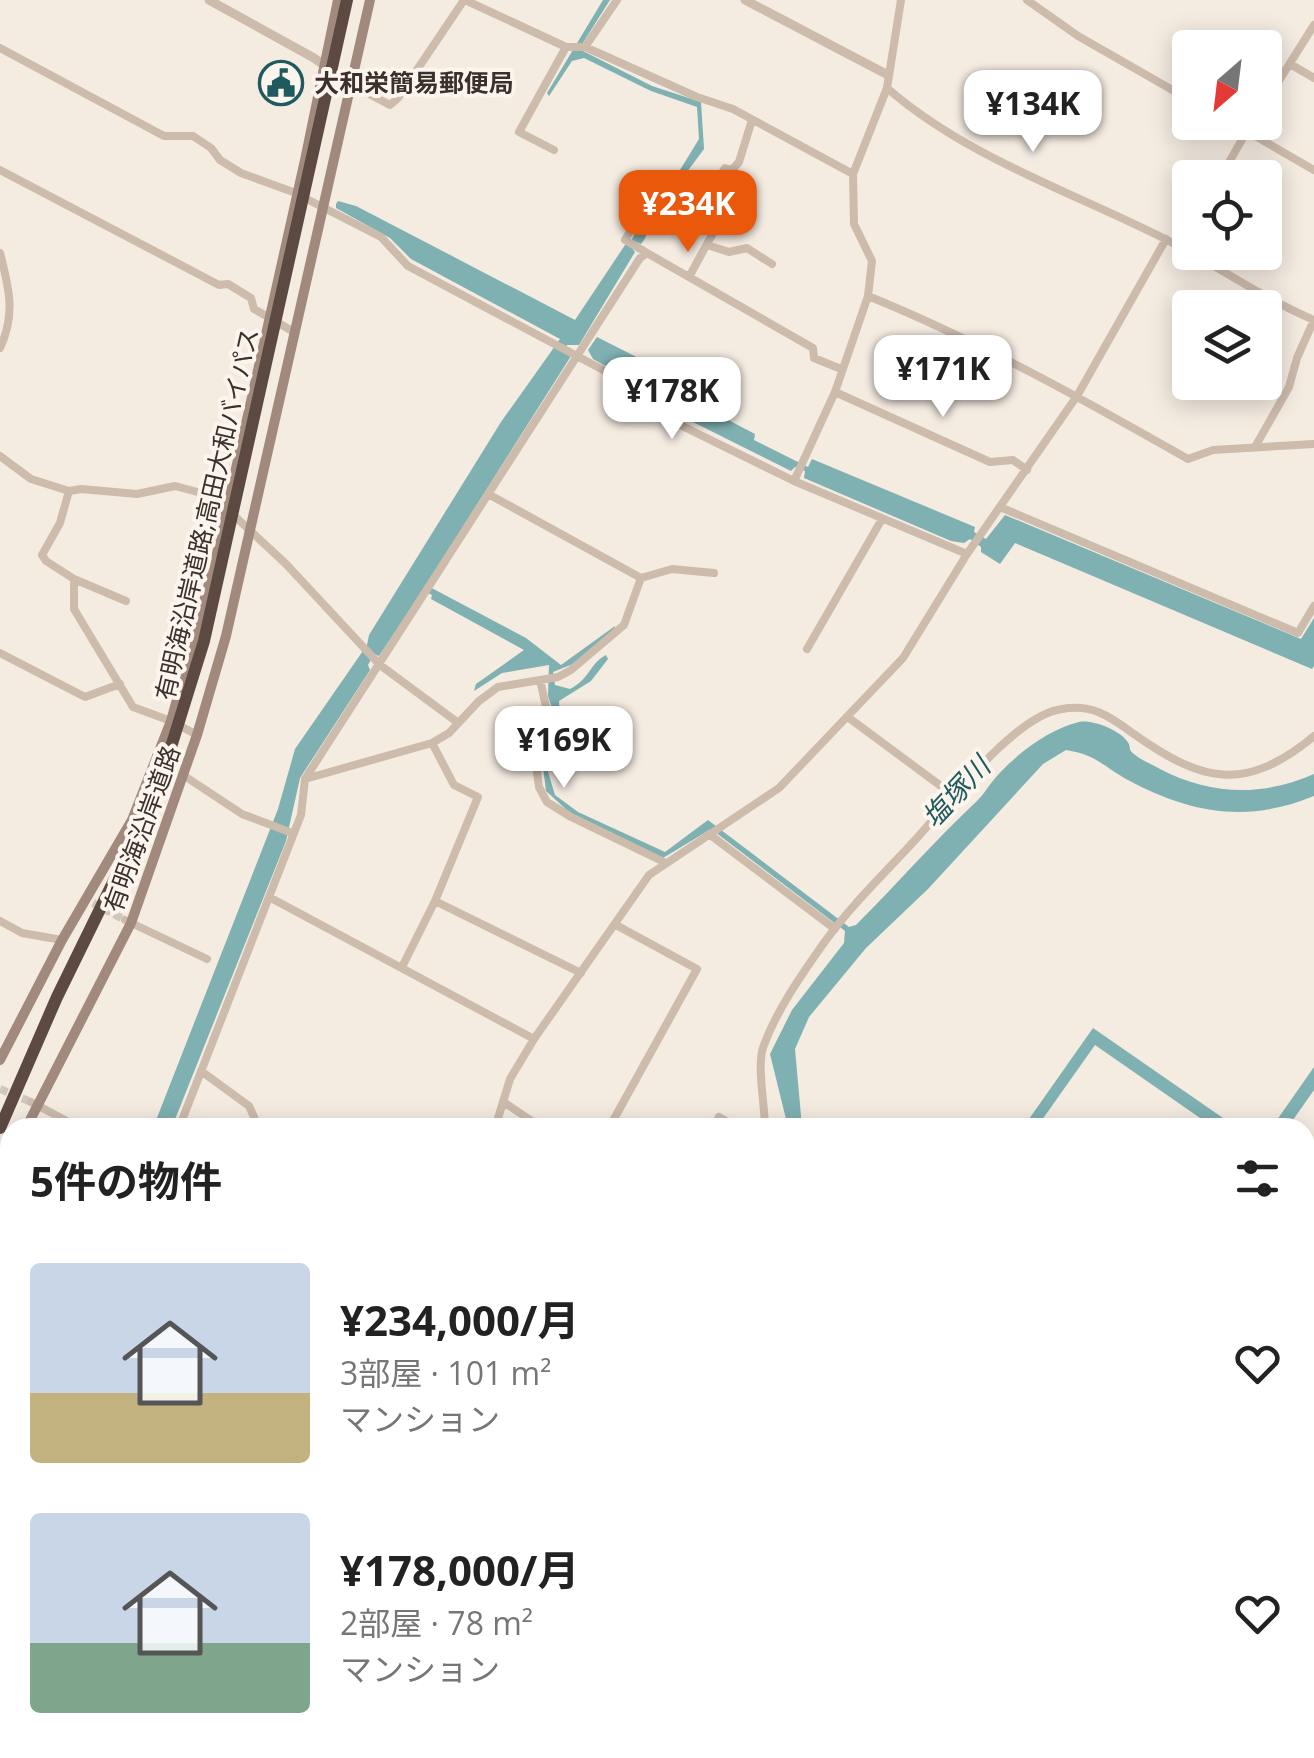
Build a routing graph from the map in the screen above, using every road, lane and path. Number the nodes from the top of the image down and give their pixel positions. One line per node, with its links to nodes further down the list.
1 (208, 0): 14 (street)
2 (338, 0): 14 (main road, 有明海沿岸道路)
3 (347, 0): 99 (highway, 有明海沿岸道路;高田大和バイパス, bridge)
4 (370, 0): 19 (main road, 有明海沿岸道路)
5 (464, 0): 11 (street); 19 (street)
6 (617, 0): 12 (street)
7 (745, 0): 16 (street)
8 (901, 0): 16 (street)
9 (1026, 0): 21 (street)
10 (1314, 25): 15 (street)
11 (566, 47): 12 (street); 24 (street)
12 (585, 47): 22 (street)
13 (0, 48): 28 (street)
14 (323, 64): 19 (street); 28 (main road, 有明海沿岸道路)
15 (1290, 64): 17 (street); 18 (street)
16 (883, 72): 20 (street)
17 (1282, 76)
18 (1314, 78)
19 (350, 84): 29 (main road, 有明海沿岸道路)
20 (887, 88): 27 (street); 31 (street)
21 (1172, 90)
22 (752, 120): 27 (street); 33 (street)
23 (1261, 140): 26 (street)
24 (554, 150)
25 (0, 170): 40 (street)
26 (1314, 170)
27 (849, 172): 39 (street)
28 (296, 195): 29 (street); 40 (main road, 有明海沿岸道路)
29 (322, 206): 42 (main road, 有明海沿岸道路); 44 (street)
30 (639, 216): 35 (street)
31 (1166, 240): 32 (street); 47 (street)
32 (1172, 243)
33 (708, 245): 36 (street); 38 (street)
34 (0, 252): 43 (street)
35 (647, 253): 38 (street); 44 (street)
36 (772, 264)
37 (1223, 270): 41 (street)
38 (689, 277): 45 (street)
39 (868, 296): 45 (street); 47 (street)
40 (268, 316): 42 (street); 48 (main road, 有明海沿岸道路)
41 (1314, 320): 51 (street)
42 (294, 332): 50 (main road, 有明海沿岸道路)
43 (0, 348)
44 (578, 355): 54 (street); 56 (street)
45 (842, 369): 46 (street)
46 (835, 392): 53 (street); 54 (street)
47 (1076, 396): 51 (street); 53 (street)
48 (240, 441): 50 (street); 58 (main road, 有明海沿岸道路)
49 (1314, 444): 51 (street)
50 (269, 446): 60 (main road, 有明海沿岸道路)
51 (1255, 447)
52 (0, 456): 55 (street)
53 (1027, 470): 57 (street)
54 (796, 478): 59 (street)
55 (69, 492): 58 (street); 64 (street)
56 (490, 494): 63 (street); 69 (street)
57 (1000, 507): 61 (street); 66 (street)
58 (226, 510): 60 (street); 73 (main road, 有明海沿岸道路)
59 (882, 518): 61 (street); 67 (street)
60 (251, 529): 69 (street); 75 (main road, 有明海沿岸道路)
61 (969, 551): 72 (street)
62 (714, 573): 63 (street)
63 (641, 578): 70 (street)
64 (74, 579): 65 (street); 71 (street)
65 (126, 601)
66 (1314, 606)
67 (807, 649)
68 (0, 653): 71 (street)
69 (380, 665): 74 (street); 79 (street)
70 (540, 680): 74 (street); 83 (street)
71 (120, 684): 73 (street)
72 (849, 718): 80 (street); 82 (street)
73 (172, 721): 75 (street); 90 (main road, 有明海沿岸道路)
74 (457, 722): 77 (street)
75 (197, 736): 78 (main road, 有明海沿岸道路)
76 (1314, 736): 80 (street)
77 (432, 743): 79 (street); 85 (street)
78 (183, 774): 81 (street); 87 (main road, 有明海沿岸道路)
79 (306, 779): 81 (street)
80 (954, 795): 89 (street)
81 (292, 833): 84 (street)
82 (709, 834): 83 (street); 89 (street)
83 (664, 862): 88 (street)
84 (269, 897): 92 (street); 96 (street)
85 (435, 902): 92 (street); 93 (street)
86 (0, 921): 90 (street)
87 (128, 922): 91 (street); 98 (main road, 有明海沿岸道路)
88 (616, 925): 93 (street); 106 (street)
89 (835, 928): 107 (street)
90 (62, 940): 95 (main road, 有明海沿岸道路)
91 (207, 959)
92 (402, 967): 94 (street)
93 (582, 973): 94 (street)
94 (534, 1039): 97 (street)
95 (0, 1060)
96 (201, 1071): 102 (street); 103 (street)
97 (504, 1103): 104 (street); 105 (street)
98 (34, 1104): 100 (main road, 有明海沿岸道路); 101 (street)
99 (4, 1118)
100 (29, 1118)
101 (61, 1118)
102 (183, 1118)
103 (254, 1118)
104 (499, 1118)
105 (527, 1118)
106 (616, 1118)
107 (765, 1118)

